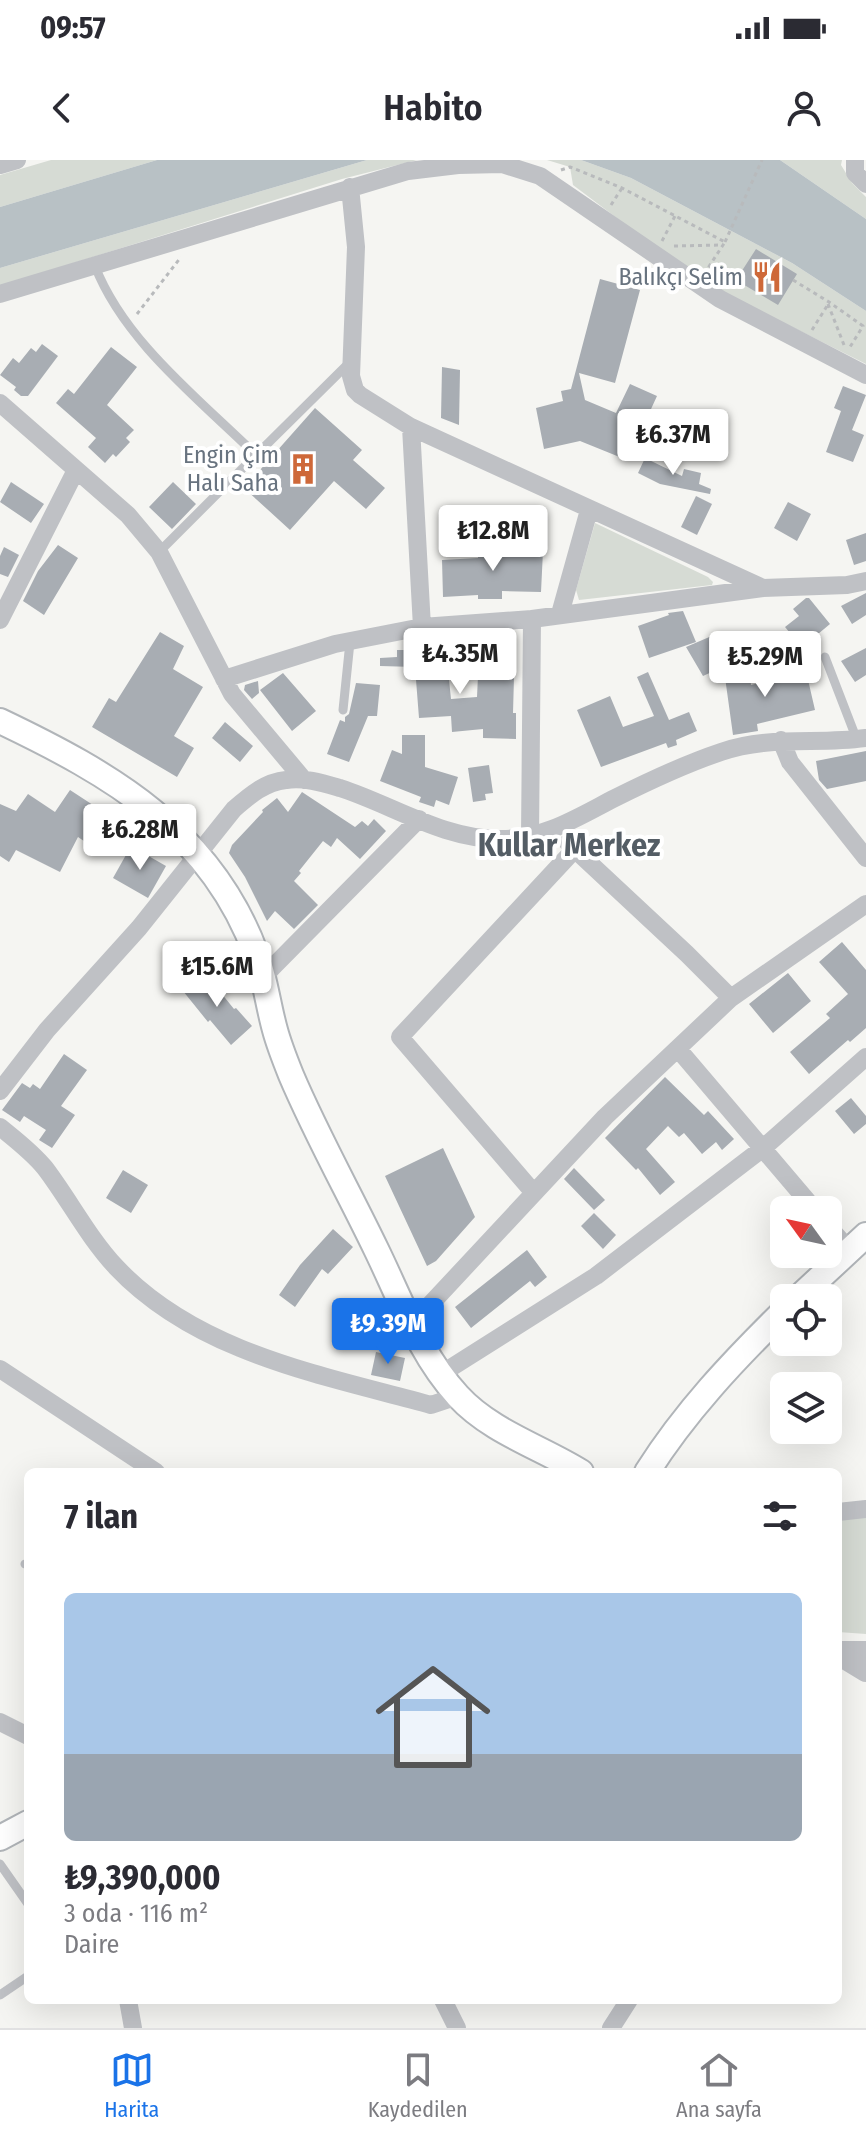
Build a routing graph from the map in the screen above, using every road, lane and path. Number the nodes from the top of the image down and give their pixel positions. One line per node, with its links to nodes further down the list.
1 (17, 160): 4 (street)
2 (762, 160): 11 (path)
3 (855, 160): 6 (street)
4 (0, 165)
5 (540, 176): 7 (street); 8 (path); 12 (street)
6 (866, 184)
7 (350, 187): 14 (street); 21 (street)
8 (622, 188): 9 (path); 10 (path)
9 (608, 211)
10 (675, 216): 11 (path); 12 (path)
11 (724, 243): 12 (path); 16 (path)
12 (656, 251): 16 (street)
13 (181, 258): 19 (path)
14 (95, 266): 17 (street); 19 (lane)
15 (793, 280): 18 (path)
16 (697, 285): 20 (street)
17 (0, 294)
18 (829, 303): 18 (path); 20 (path)
19 (127, 326): 25 (lane)
20 (803, 343): 22 (street)
21 (350, 362): 24 (street); 25 (lane)
22 (866, 375)
23 (0, 403): 26 (street)
24 (411, 427): 27 (street); 34 (street)
25 (256, 455): 28 (lane)
26 (76, 470): 28 (street); 33 (street)
27 (589, 510): 30 (street); 31 (street)
28 (159, 552): 37 (street)
29 (866, 581): 30 (street)
30 (763, 588): 31 (street)
31 (560, 614): 32 (street)
32 (532, 619): 34 (street); 45 (street)
33 (0, 620)
34 (422, 627): 35 (street)
35 (350, 641): 37 (street); 38 (lane)
36 (825, 657): 40 (lane)
37 (224, 679): 42 (street)
38 (343, 710)
39 (3, 729): 47 (main road)
40 (861, 739): 41 (street)
41 (781, 740): 44 (street); 48 (street)
42 (304, 780): 43 (street); 47 (street)
43 (419, 819): 45 (street); 50 (street)
44 (554, 830): 45 (street); 46 (street)
45 (530, 836)
46 (574, 850): 51 (street); 57 (street)
47 (198, 854): 50 (main road); 54 (street)
48 (866, 858)
49 (866, 904): 51 (street)
50 (263, 977): 61 (main road)
51 (731, 998): 52 (street)
52 (678, 1049): 56 (street); 57 (street)
53 (866, 1057): 56 (street)
54 (0, 1091)
55 (0, 1127): 65 (street)
56 (762, 1149): 58 (street); 64 (street)
57 (534, 1193): 61 (street)
58 (803, 1196)
59 (858, 1243): 60 (main road)
60 (813, 1284)
61 (412, 1324): 64 (main road)
62 (770, 1325): 68 (main road)
63 (0, 1369): 66 (street)
64 (441, 1374): 65 (main road)
65 (458, 1396): 67 (main road)
66 (150, 1468)
67 (574, 1468)
68 (650, 1468)
69 (866, 1509): 70 (street)
70 (842, 1512)
71 (866, 1650): 72 (street)
72 (842, 1654)
73 (842, 1657): 74 (street)
74 (866, 1671)
75 (0, 1722): 76 (street)
76 (24, 1734)
77 (24, 1825): 78 (main road)
78 (0, 1838)
79 (0, 1864): 80 (lane)
80 (24, 1898)
81 (24, 1979): 82 (lane)
82 (0, 1995)
83 (129, 2004): 86 (street)
84 (445, 2004): 87 (street)
85 (626, 2004): 88 (street)
86 (133, 2028)
87 (457, 2028)
88 (611, 2028)

